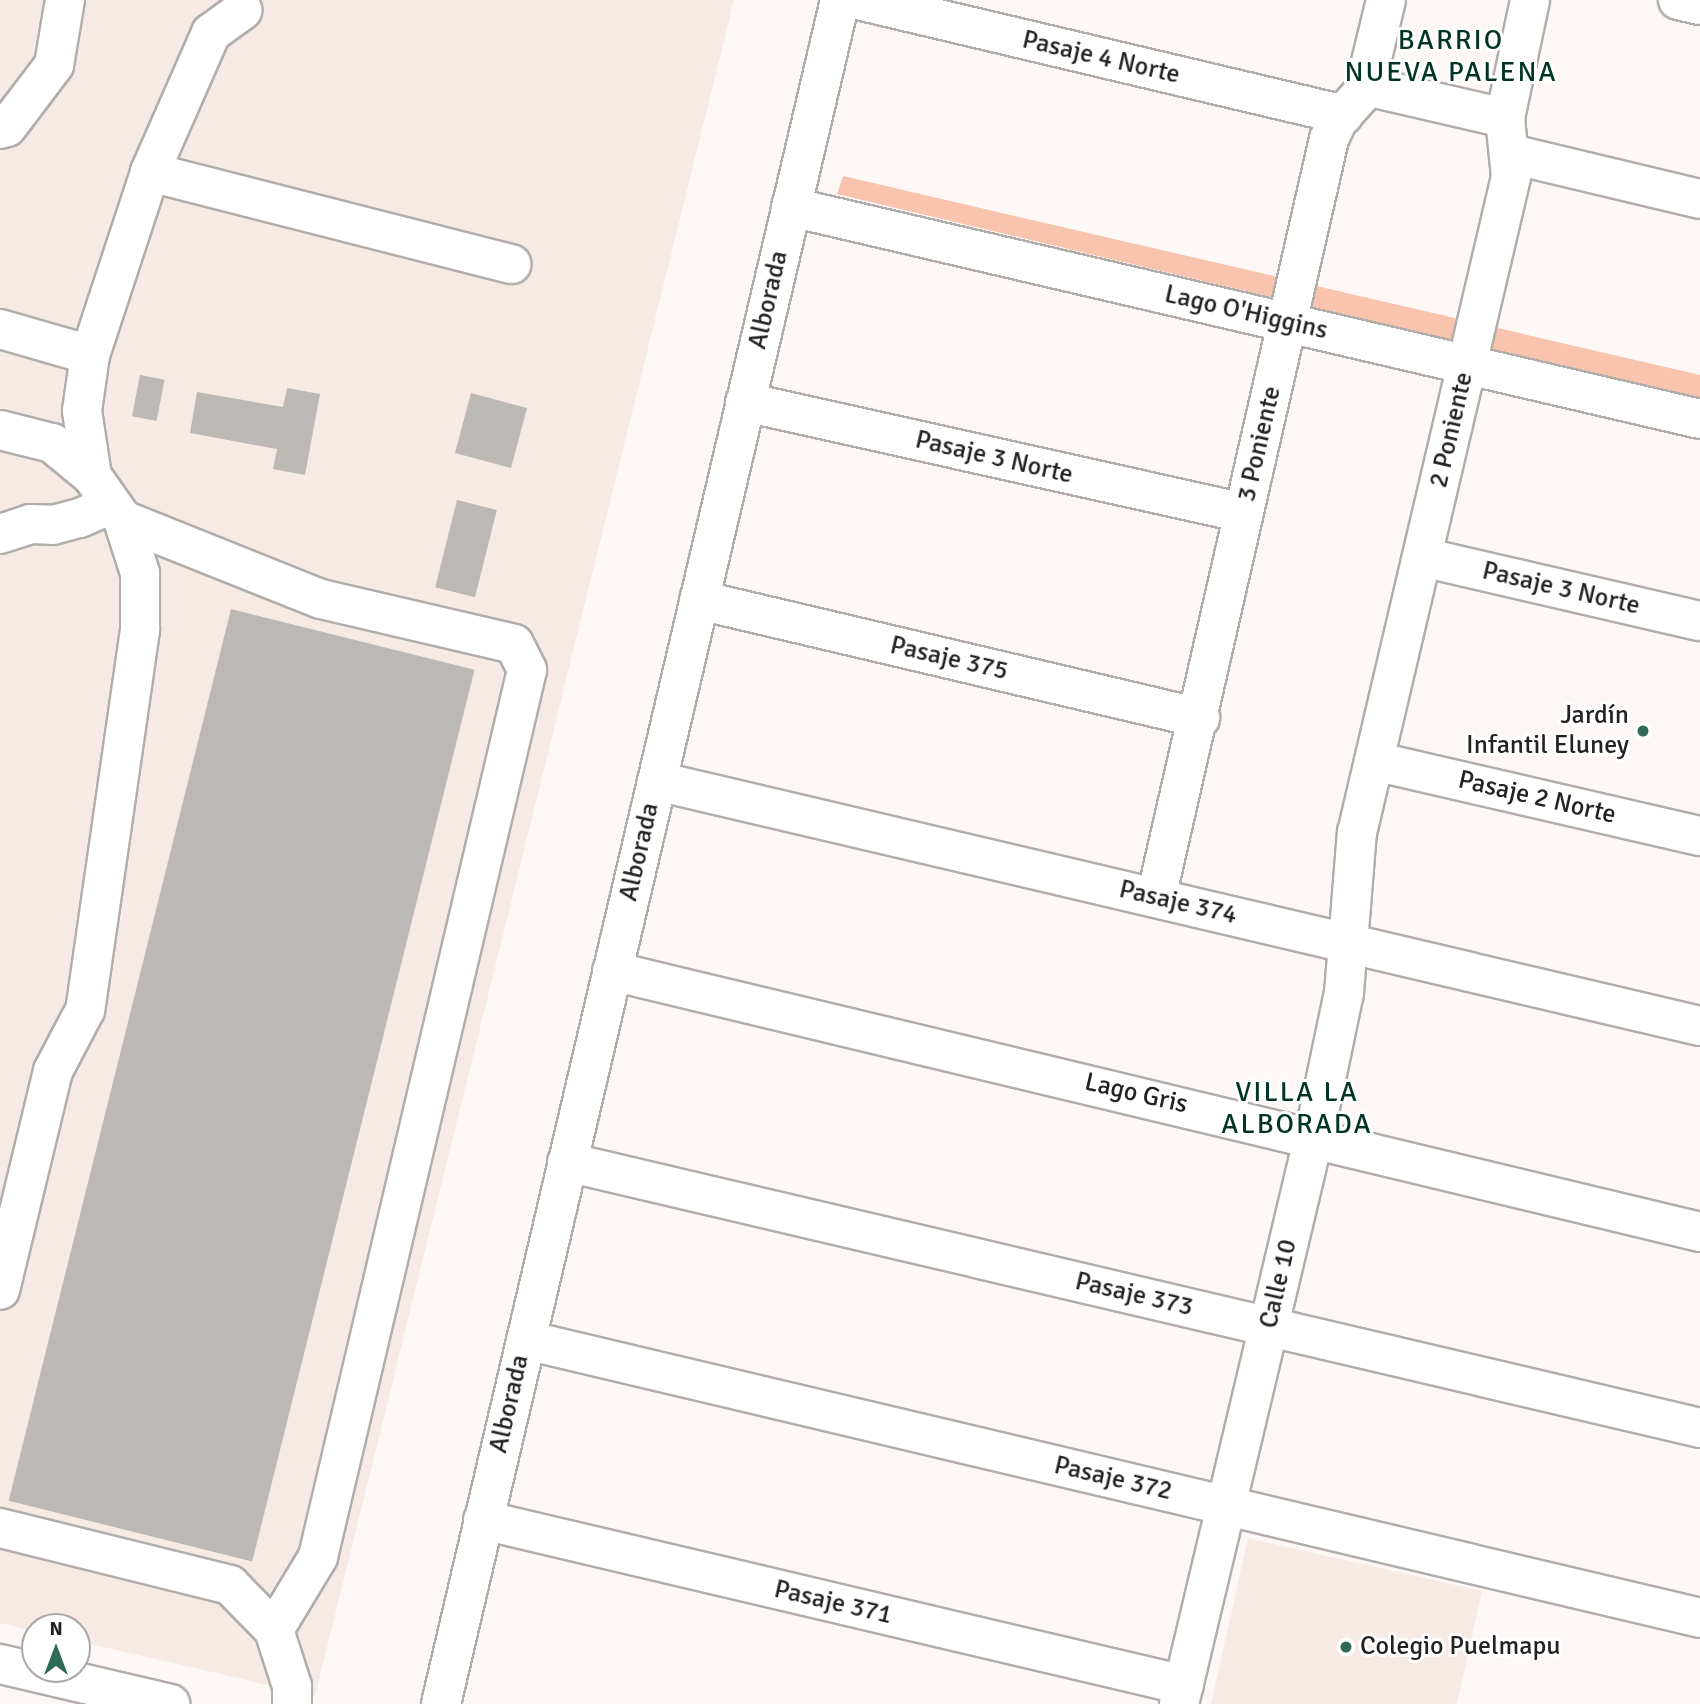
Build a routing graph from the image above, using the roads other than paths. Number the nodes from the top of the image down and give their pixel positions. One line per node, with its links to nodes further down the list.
1 (65, 0): 10 (street)
2 (840, 0): 14 (street, Alborada)
3 (859, 0): 9 (street, Pasaje 4 Norte)
4 (1386, 0): 9 (street, 3 Poniente)
5 (1529, 0): 11 (street, 2 Poniente)
6 (1678, 0): 7 (street)
7 (1700, 5)
8 (243, 10): 12 (street)
9 (1355, 100): 11 (street, Pasaje 4 Norte); 16 (street, 3 Poniente)
10 (0, 130)
11 (1508, 136): 13 (street, Pasaje 4 Norte); 19 (street, 2 Poniente)
12 (150, 172): 15 (street); 18 (street)
13 (1700, 199)
14 (791, 207): 16 (street, Lago O'Higgins); 20 (street, Alborada)
15 (511, 264)
16 (1289, 323): 19 (street, Lago O'Higgins); 24 (street, 3 Poniente)
17 (0, 329): 18 (street)
18 (90, 355): 23 (street)
19 (1467, 365): 21 (street, Lago O'Higgins); 26 (street, 2 Poniente)
20 (746, 402): 24 (street, Pasaje 3 Norte); 27 (street, Alborada)
21 (1700, 419)
22 (0, 430): 23 (street)
23 (109, 500): 25 (street); 41 (street); 49 (street)
24 (1244, 513): 29 (street, 3 Poniente)
25 (0, 534)
26 (1422, 557): 28 (street, Pasaje 3 Norte); 30 (street, 2 Poniente)
27 (699, 600): 29 (street, Pasaje 375); 31 (street, Alborada)
28 (1700, 621)
29 (1200, 718): 34 (street, 3 Poniente)
30 (1374, 761): 32 (street, Pasaje 2 Norte); 33 (street, 2 Poniente)
31 (657, 781): 34 (street, Pasaje 374); 36 (street, Alborada)
32 (1700, 836)
33 (1354, 859): 35 (street, Calle 10)
34 (1157, 898): 35 (street, Pasaje 374)
35 (1350, 944): 37 (street, Pasaje 374); 38 (street, Calle 10)
36 (612, 971): 38 (street, Lago Gris); 39 (street, Alborada)
37 (1700, 1026)
38 (1314, 1136): 40 (street, Lago Gris); 42 (street, Calle 10)
39 (567, 1162): 42 (street, Pasaje 373); 43 (street, Alborada)
40 (1700, 1232)
41 (0, 1290)
42 (1269, 1326): 44 (street, Pasaje 373); 45 (street, Calle 10)
43 (526, 1340): 45 (street, Pasaje 372); 46 (street, Alborada)
44 (1700, 1428)
45 (1226, 1506): 48 (street, Pasaje 372); 51 (street, Calle 10)
46 (483, 1520): 51 (street, Pasaje 371); 54 (street, Alborada)
47 (0, 1528): 49 (street)
48 (1700, 1618)
49 (274, 1630): 53 (street)
50 (0, 1664): 52 (street)
51 (1182, 1695)
52 (170, 1704)
53 (292, 1704)
54 (441, 1704)

